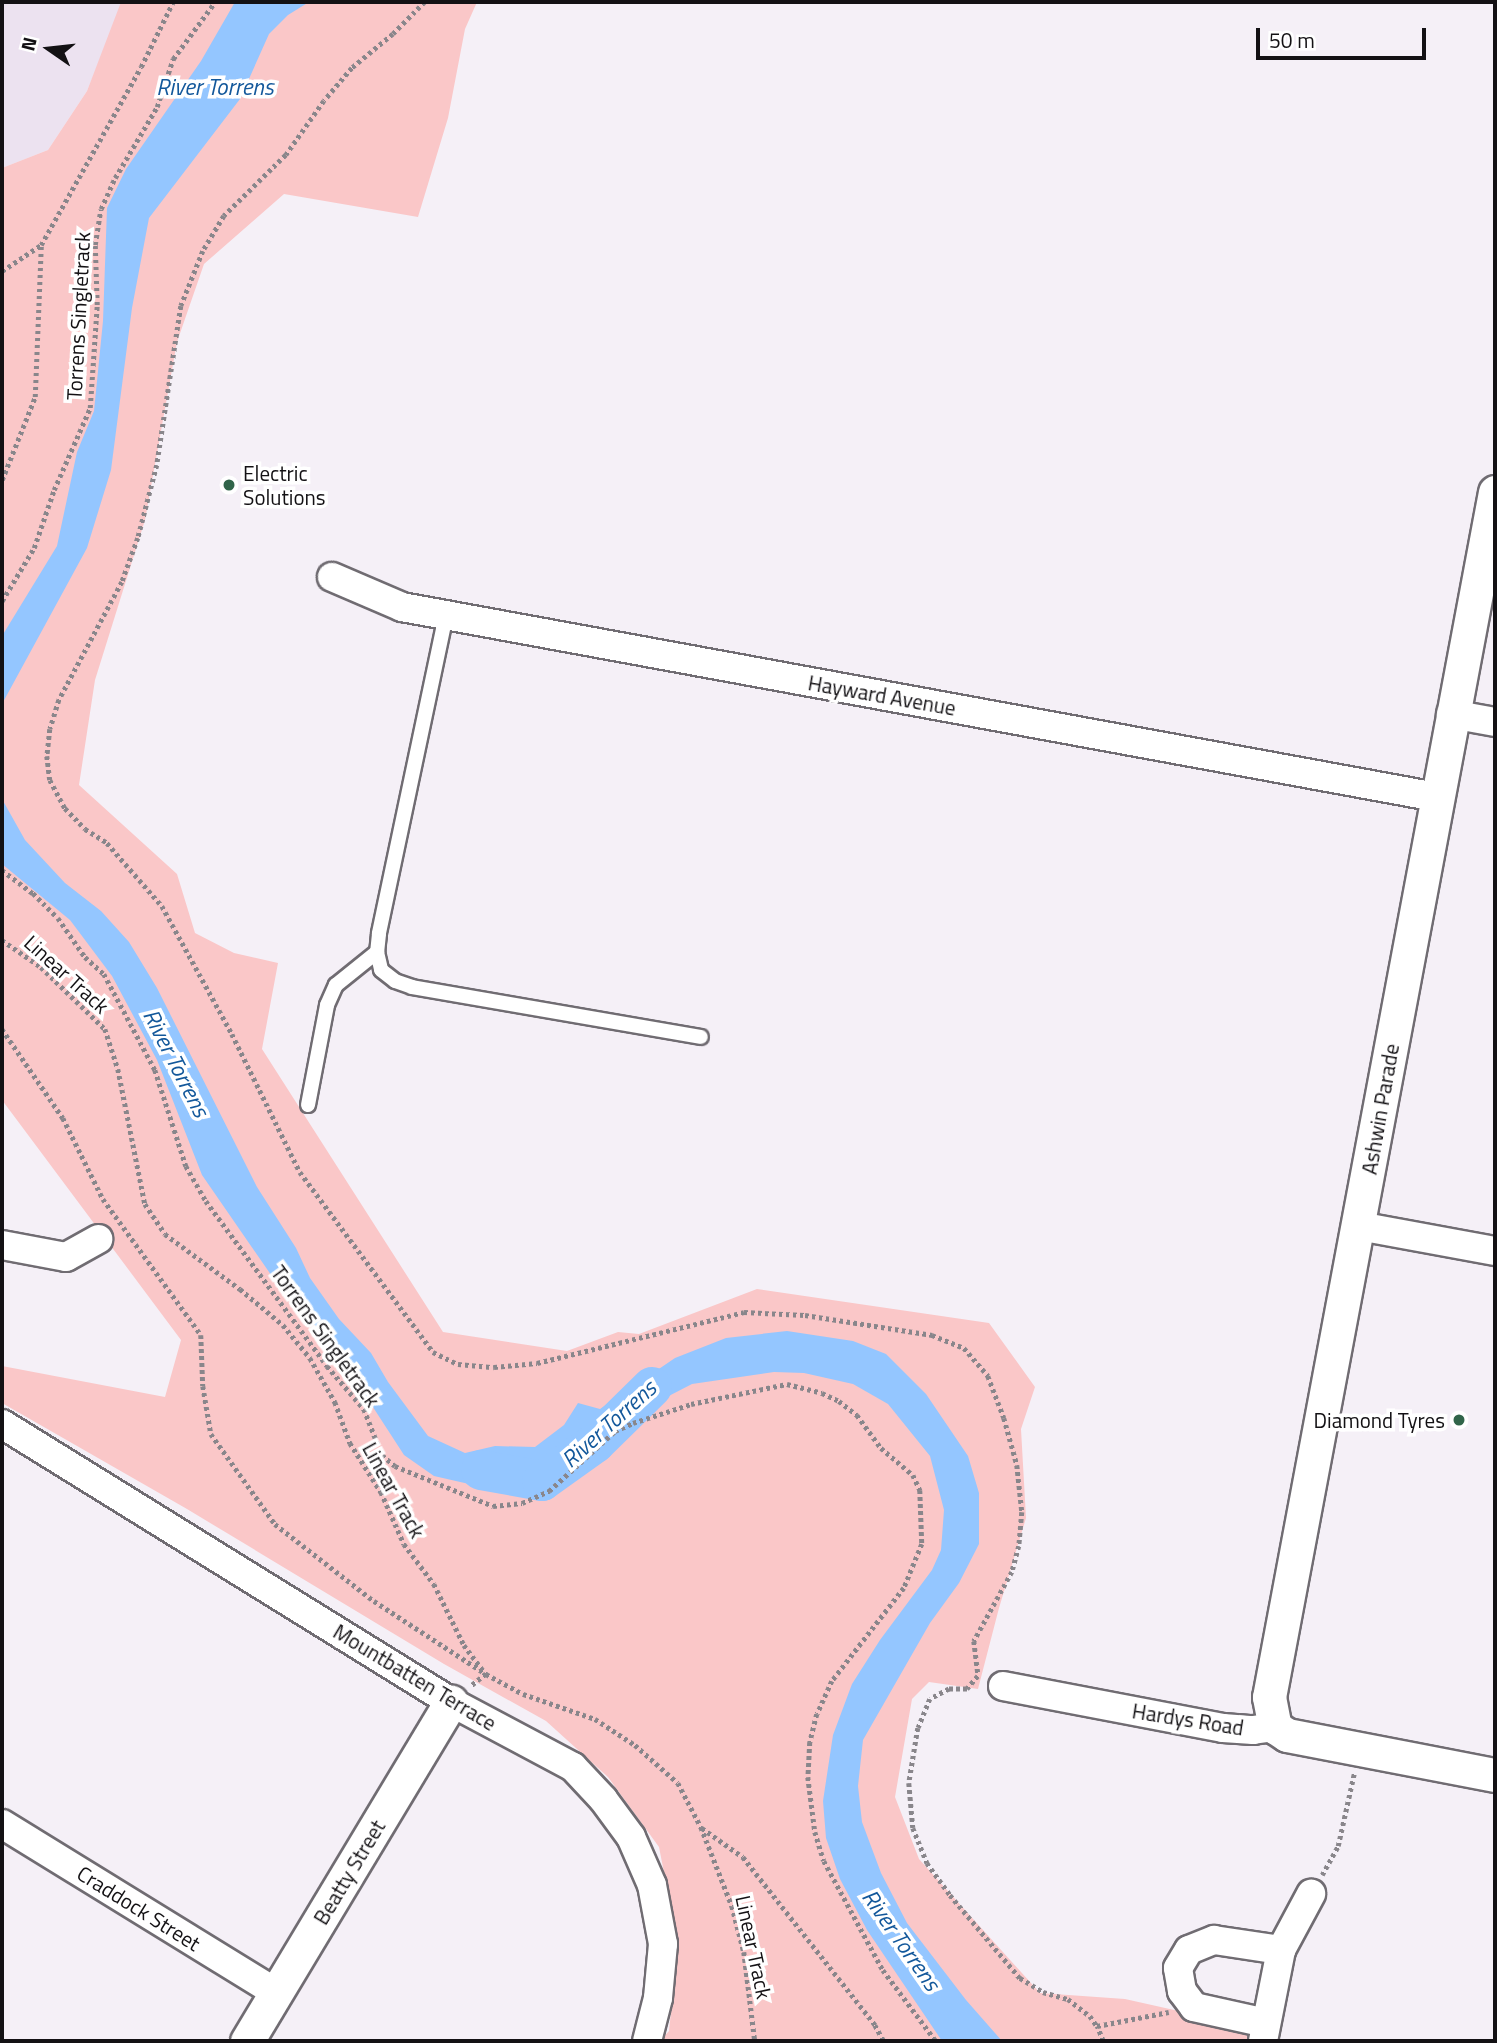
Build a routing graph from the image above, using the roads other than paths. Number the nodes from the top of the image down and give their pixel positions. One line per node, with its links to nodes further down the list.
1 (1495, 492): 4 (street, Ashwin Parade)
2 (332, 578): 3 (street, Hayward Avenue)
3 (446, 615): 6 (street, Hayward Avenue); 7 (lane)
4 (1451, 714): 5 (street); 6 (street, Ashwin Parade)
5 (1495, 722)
6 (1436, 797): 10 (street, Ashwin Parade)
7 (377, 952): 8 (lane); 9 (lane)
8 (701, 1037)
9 (308, 1105)
10 (1359, 1226): 13 (street); 17 (street, Ashwin Parade)
11 (98, 1239): 12 (street)
12 (2, 1245)
13 (1495, 1251)
14 (2, 1424): 16 (street, Mountbatten Terrace)
15 (1003, 1686): 17 (street, Hardys Road)
16 (451, 1702): 22 (street, Beatty Street); 25 (street, Mountbatten Terrace)
17 (1275, 1727): 18 (street, Hardys Road)
18 (1495, 1775)
19 (2, 1824): 22 (street, Craddock Street)
20 (1311, 1894): 21 (street)
21 (1281, 1950): 23 (street); 23 (street)
22 (276, 1993): 24 (street, Beatty Street)
23 (1265, 2032)
24 (247, 2041)
25 (647, 2041)

